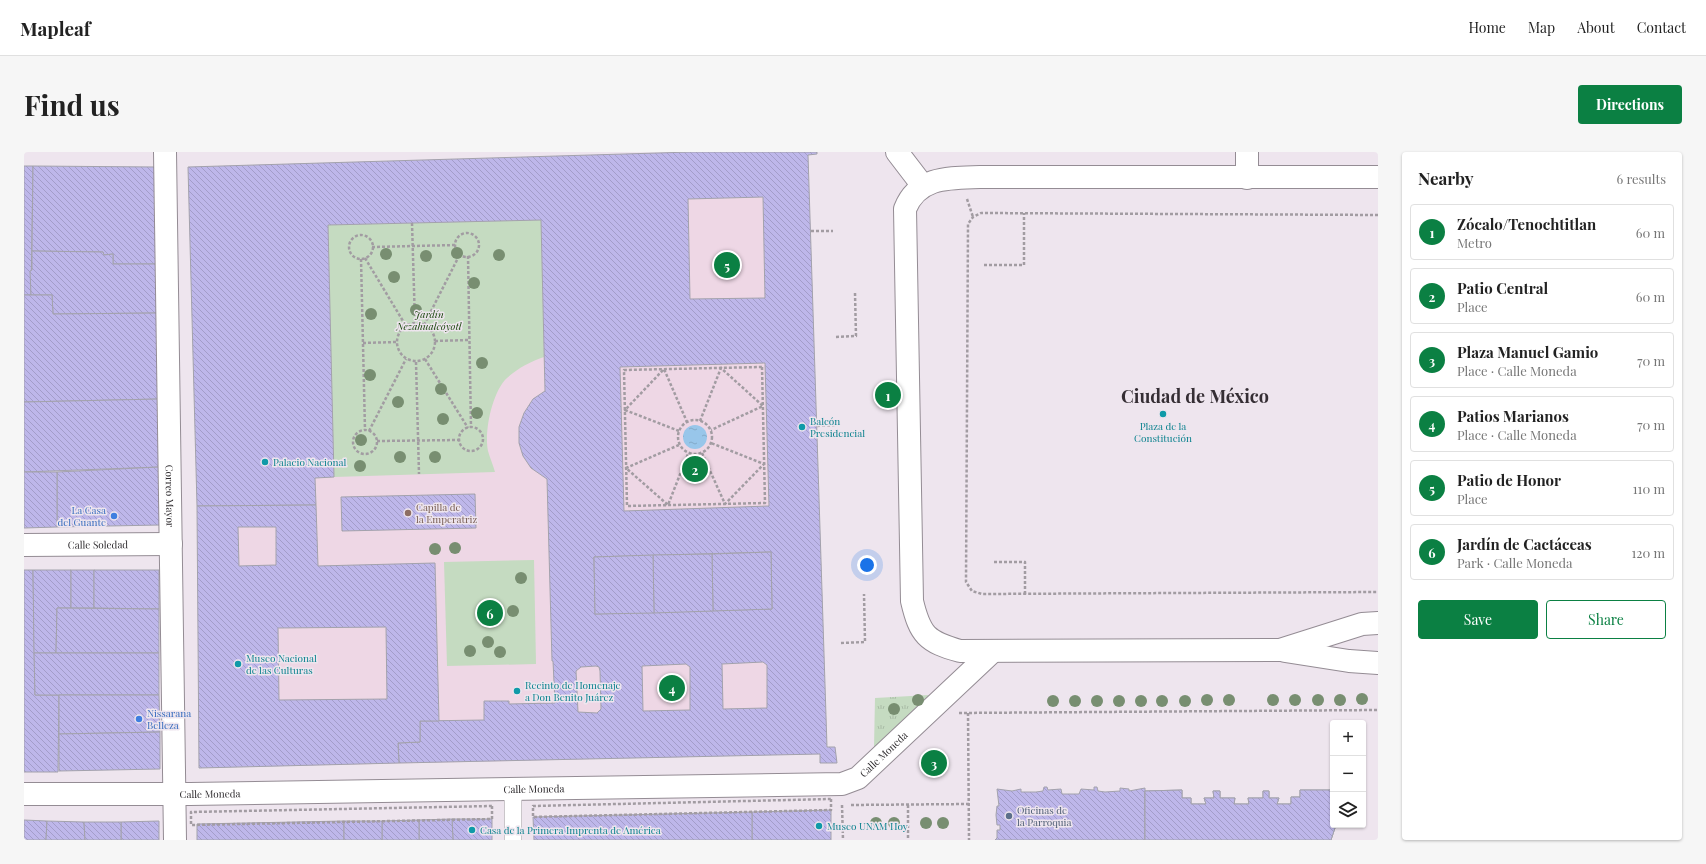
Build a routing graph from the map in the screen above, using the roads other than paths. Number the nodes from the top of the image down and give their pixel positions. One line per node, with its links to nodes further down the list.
1 (165, 152): 7 (street, Correo Mayor)
2 (897, 152): 6 (street)
3 (1247, 152): 5 (street)
4 (1378, 177): 5 (street)
5 (1247, 178): 6 (street)
6 (923, 186): 11 (street)
7 (171, 544): 8 (street, Calle Soledad); 15 (street, Correo Mayor)
8 (24, 545)
9 (1378, 623): 10 (street)
10 (1280, 650): 11 (street); 12 (street)
11 (993, 651): 13 (street, Calle Moneda)
12 (1378, 663)
13 (513, 789): 15 (street, Calle Moneda); 17 (street)
14 (24, 794): 15 (street, Calle Moneda)
15 (174, 794): 16 (street, Correo Mayor)
16 (175, 840)
17 (513, 840)

